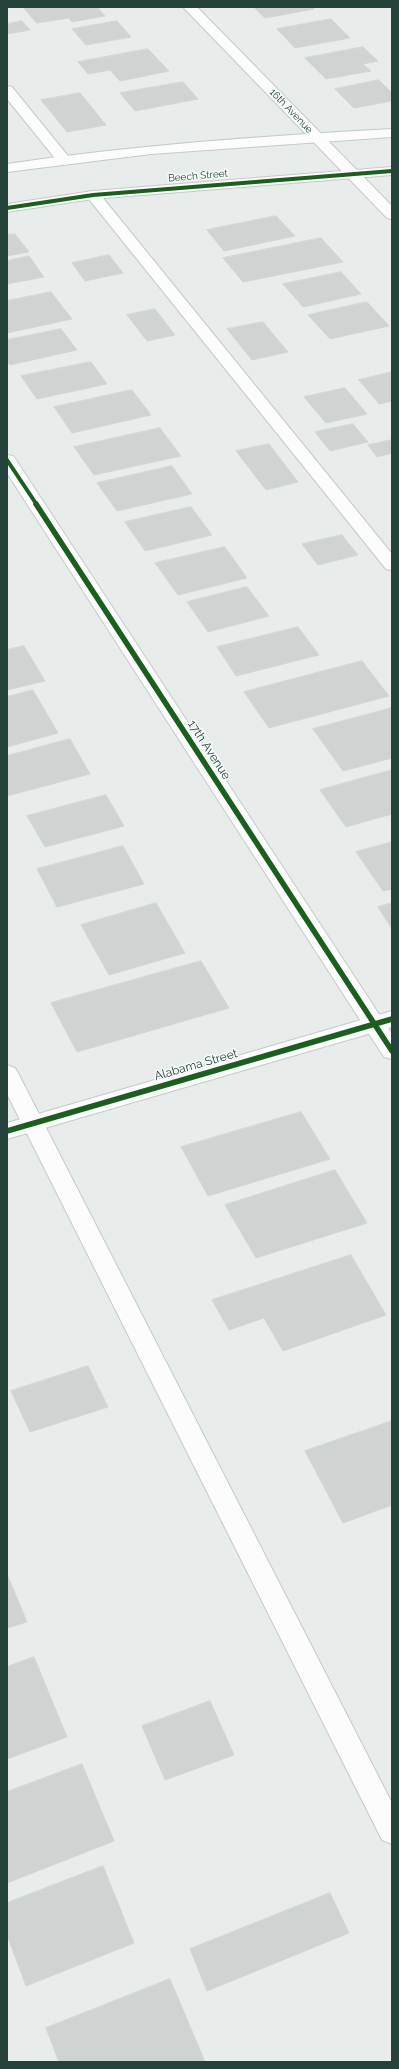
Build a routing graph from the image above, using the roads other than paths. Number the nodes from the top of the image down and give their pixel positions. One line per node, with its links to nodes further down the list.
1 (190, 7): 4 (street, 16th Avenue)
2 (7, 90): 5 (lane)
3 (392, 133): 4 (street)
4 (317, 137): 5 (street); 8 (street, 16th Avenue)
5 (63, 159): 6 (street)
6 (7, 168)
7 (392, 171): 8 (street, Beech Street)
8 (352, 174): 9 (street, Beech Street); 11 (street, 16th Avenue)
9 (93, 195): 10 (street, Beech Street); 13 (lane)
10 (7, 208)
11 (392, 215)
12 (7, 460): 14 (street, 17th Avenue)
13 (392, 565)
14 (383, 1022): 15 (street, 17th Avenue); 17 (street, Alabama Street)
15 (392, 1051)
16 (7, 1073): 17 (lane)
17 (33, 1124): 18 (street, Alabama Street); 19 (lane)
18 (7, 1131)
19 (392, 1831)

